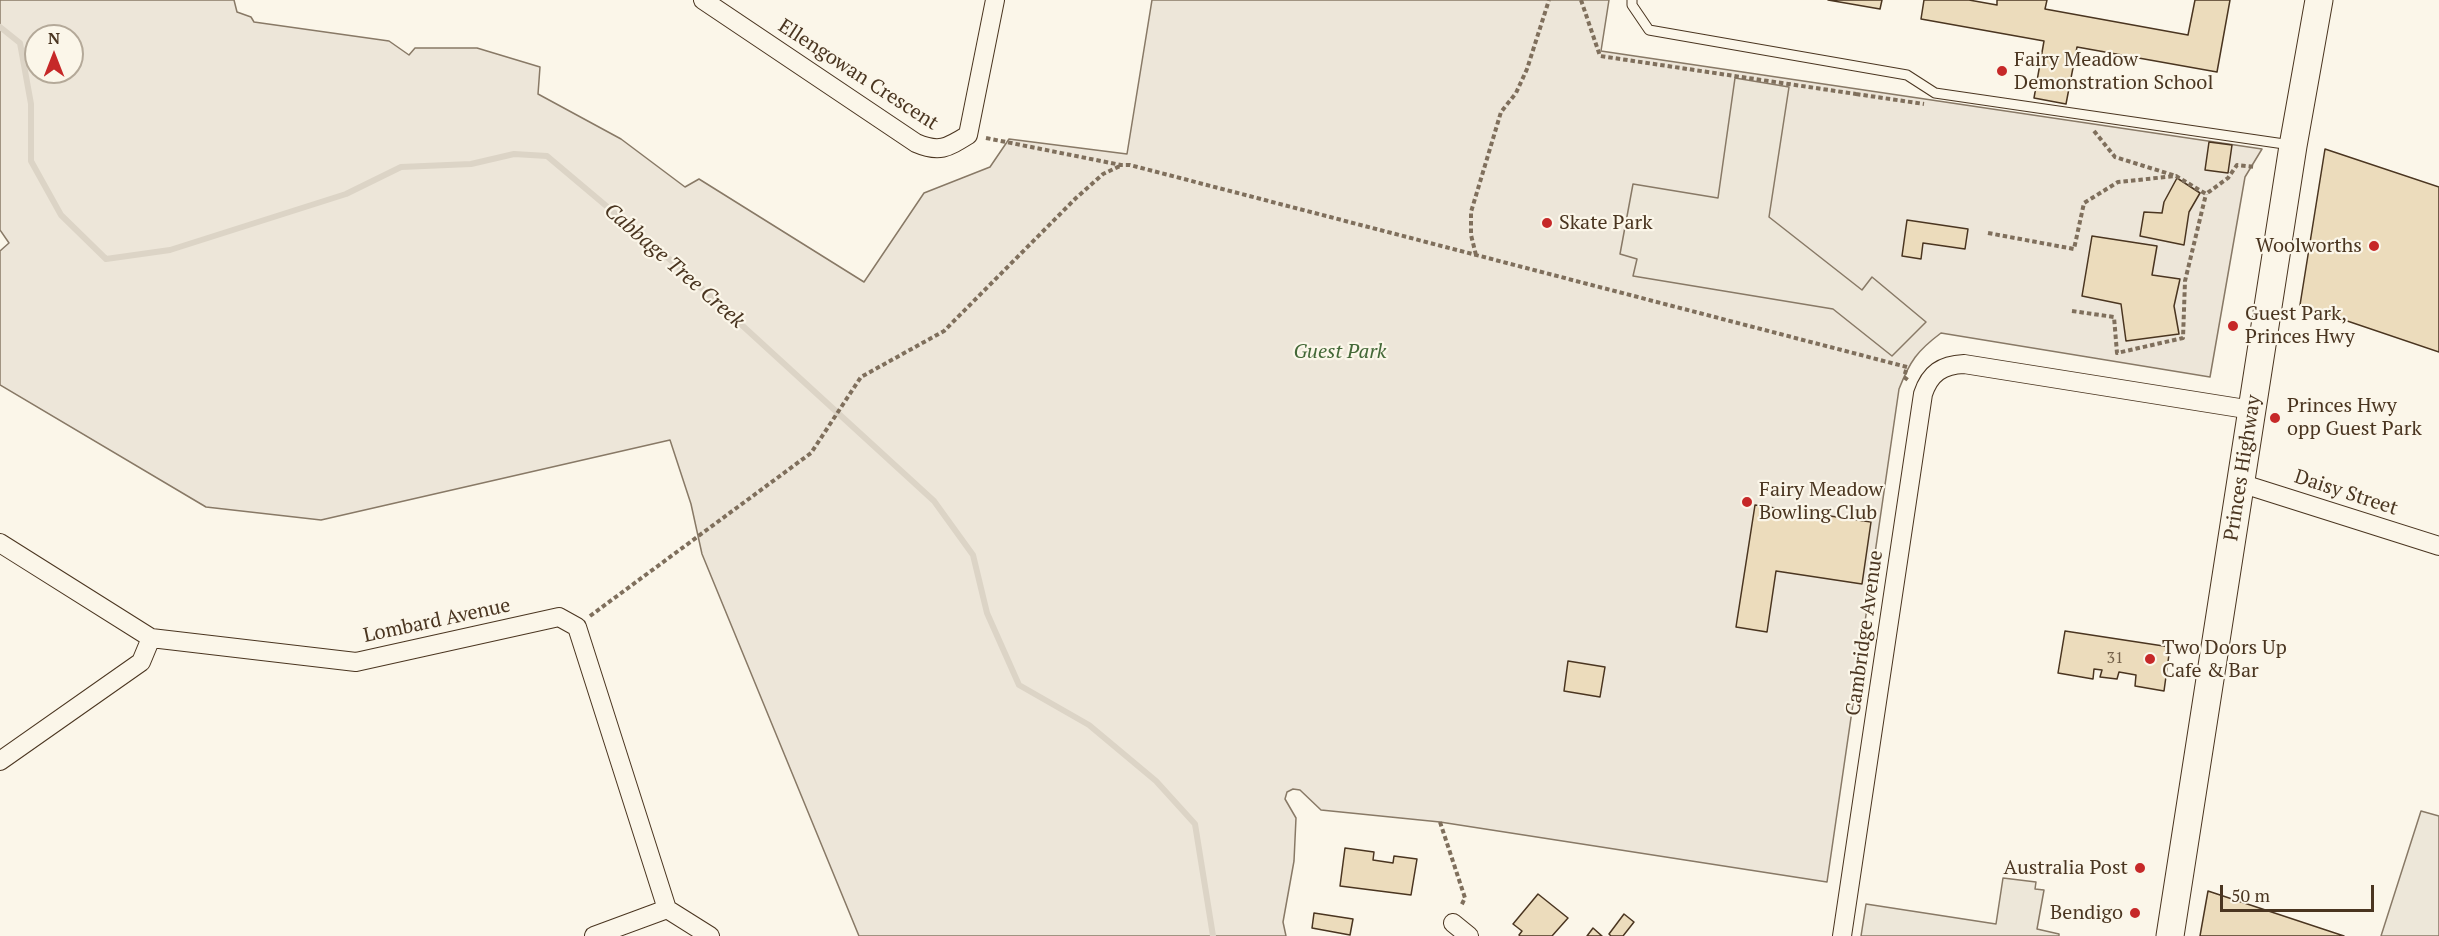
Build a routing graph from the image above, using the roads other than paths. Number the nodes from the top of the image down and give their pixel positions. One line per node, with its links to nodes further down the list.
1 (703, 0): 2 (street, Ellengowan Crescent)
2 (995, 0)
3 (1632, 0): 5 (lane)
4 (2319, 0): 5 (main road, Princes Highway)
5 (2293, 146): 6 (main road, Princes Highway)
6 (2252, 410): 7 (main road, Princes Highway); 17 (street, Cambridge Avenue)
7 (2240, 483): 9 (street, Daisy Street); 18 (main road, Princes Highway)
8 (0, 543): 10 (street, Lombard Avenue)
9 (2439, 546)
10 (151, 638): 11 (street); 12 (street, Lombard Avenue)
11 (0, 761)
12 (667, 909): 14 (street); 15 (street)
13 (1453, 923): 16 (street)
14 (594, 936)
15 (710, 936)
16 (1469, 936)
17 (1842, 936)
18 (2170, 936)

